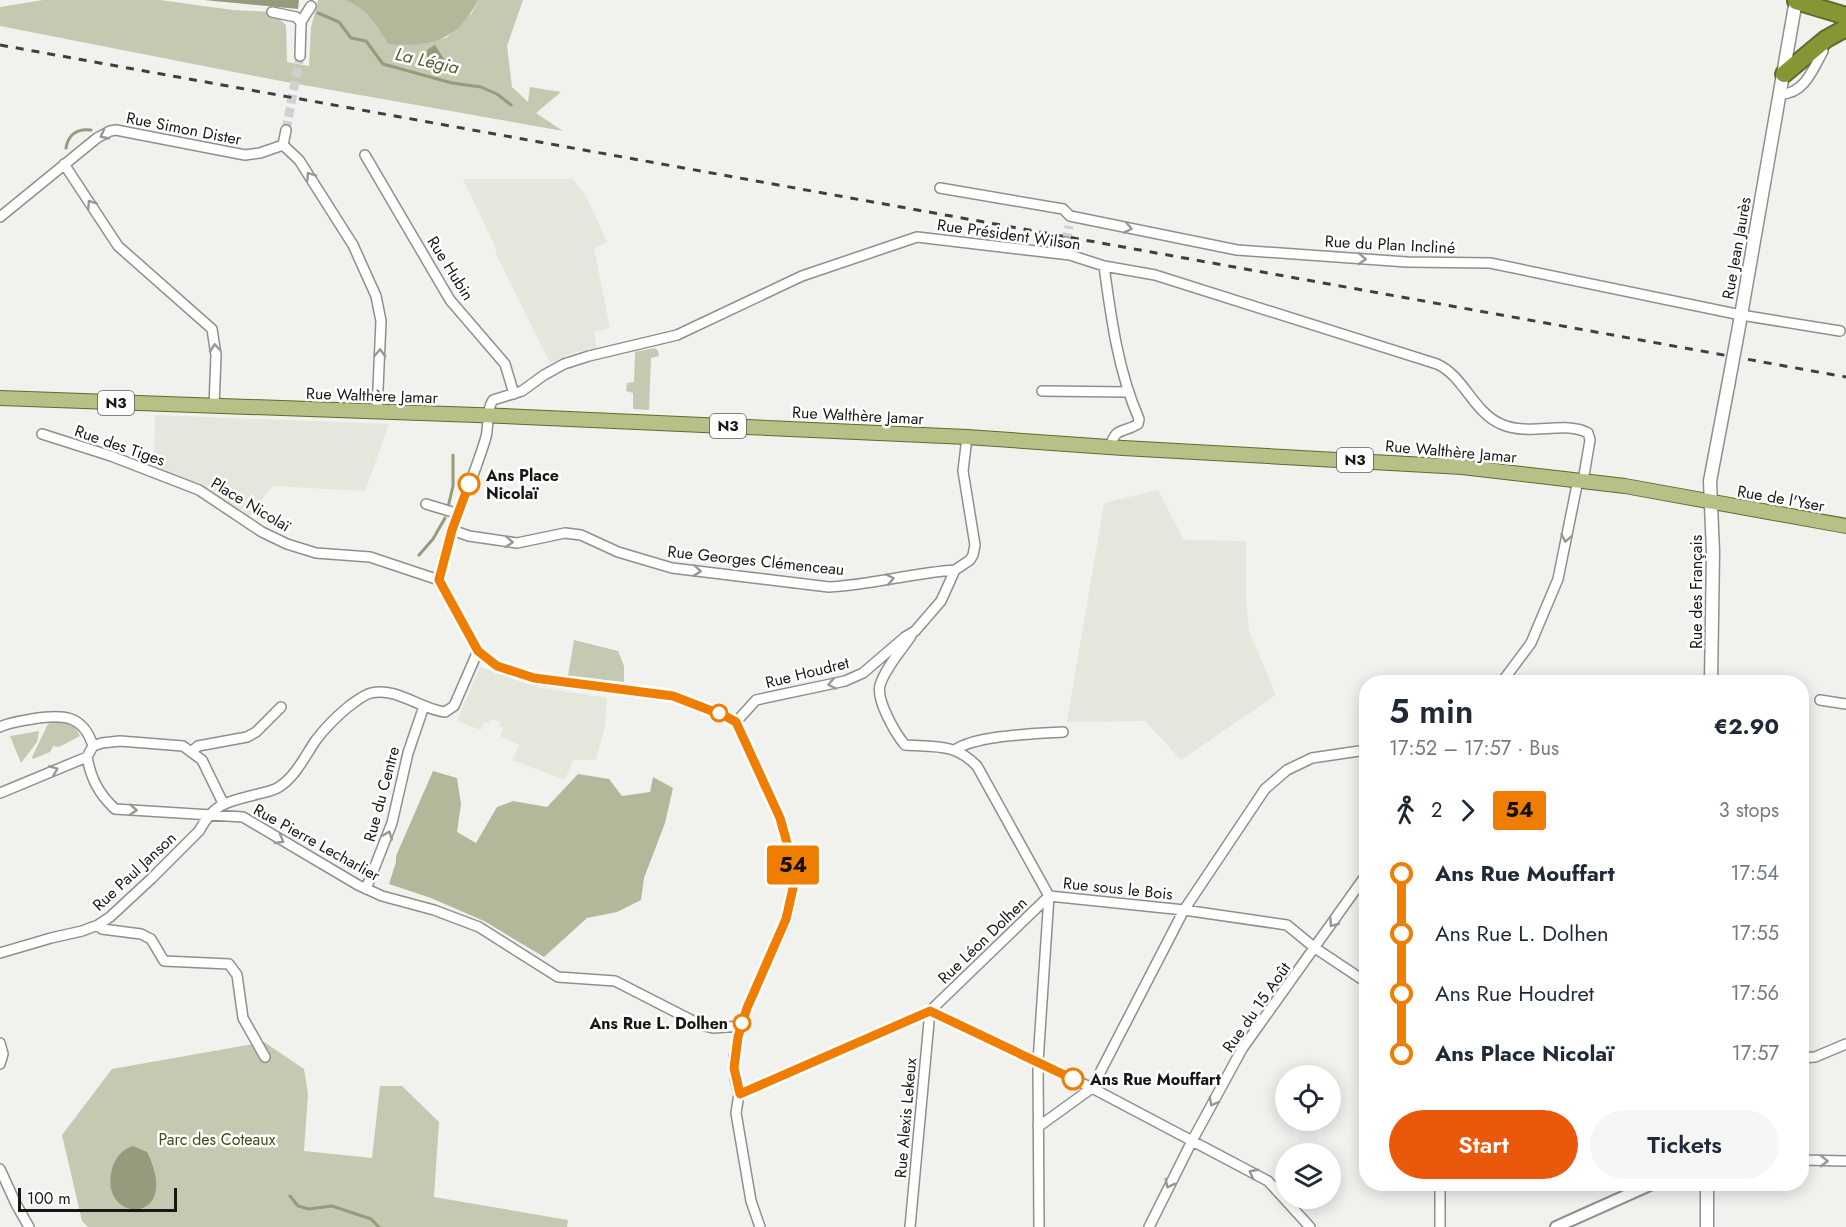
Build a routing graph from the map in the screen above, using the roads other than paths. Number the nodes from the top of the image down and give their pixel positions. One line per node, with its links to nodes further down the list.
1 (1796, 0): 4 (highway); 9 (main road, Rue Jean Jaurès)
2 (311, 6): 5 (street)
3 (272, 12): 5 (street)
4 (1846, 16)
5 (301, 22): 8 (street)
6 (1846, 28): 9 (highway)
7 (1823, 51): 10 (street)
8 (300, 56)
9 (1784, 74): 10 (main road, Rue Jean Jaurès)
10 (1780, 94): 20 (main road, Rue Jean Jaurès)
11 (286, 130): 12 (street)
12 (284, 145): 14 (street, Rue Simon Dister, one-way to 14); 27 (street, one-way to 12)
13 (364, 155): 24 (street, Rue Hubin)
14 (64, 164): 16 (street, Rue Simon Dister); 26 (street, one-way to 14)
15 (940, 188): 20 (street, Rue du Plan Incliné, one-way to 20)
16 (0, 217)
17 (1066, 242): 18 (street)
18 (1064, 254): 19 (street, Rue Président Wilson); 24 (street, Rue Président Wilson)
19 (1104, 266): 23 (street); 32 (street, Rue Président Wilson)
20 (1740, 318): 21 (street, Rue du Plan Incliné); 34 (main road, Rue Jean Jaurès, bridge)
21 (1840, 331)
22 (1042, 391): 23 (street)
23 (1127, 392): 31 (street)
24 (514, 394): 28 (street, Rue Président Wilson)
25 (0, 398): 26 (main road, Rue Walthère Jamar / N3)
26 (214, 407): 27 (main road, Rue Walthère Jamar / N3)
27 (377, 411): 28 (main road, Rue Walthère Jamar / N3)
28 (489, 416): 30 (main road, Rue Walthère Jamar / N3); 36 (street)
29 (42, 434): 33 (street, Rue des Tiges)
30 (967, 437): 31 (main road, Rue Walthère Jamar / N3); 39 (street, Rue Houdret)
31 (1110, 447): 32 (main road, Rue Walthère Jamar / N3)
32 (1580, 481): 34 (main road, Rue Walthère Jamar / N3); 43 (street, one-way to 43)
33 (187, 485): 40 (street, Place Nicolaï)
34 (1711, 502): 37 (main road, Rue de l'Yser / N3); 44 (main road, Rue des Français)
35 (426, 504): 36 (street)
36 (459, 514): 38 (street)
37 (1846, 526)
38 (452, 530): 39 (street, Rue Georges Clémenceau, one-way to 39); 40 (street)
39 (955, 570): 41 (street, Rue Houdret)
40 (439, 580): 42 (street)
41 (915, 631): 49 (street, Rue Houdret, one-way to 49); 53 (street)
42 (478, 651): 47 (street); 49 (street)
43 (1507, 675)
44 (1711, 675)
45 (1820, 700): 46 (street)
46 (1846, 704)
47 (424, 706): 58 (street); 61 (street, Rue du Centre, one-way to 47)
48 (281, 707): 55 (street)
49 (736, 722): 69 (street)
50 (0, 727): 52 (street)
51 (1063, 732): 53 (street)
52 (93, 746): 55 (street); 56 (street)
53 (955, 750): 62 (street, Rue sous le Bois)
54 (1359, 751): 63 (street)
55 (191, 753): 58 (street)
56 (87, 757): 57 (street, one-way to 56); 59 (street, Rue Pierre Lecharlier, one-way to 59)
57 (0, 793)
58 (223, 803): 59 (street, Rue Paul Janson)
59 (207, 816): 61 (street, Rue Pierre Lecharlier, one-way to 61); 64 (street, Rue Paul Janson)
60 (1359, 885): 65 (street, Rue du 15 Août, one-way to 65)
61 (366, 889): 69 (street, Rue Pierre Lecharlier)
62 (1049, 896): 63 (street, Rue sous le Bois); 68 (street, Rue Léon Dolhen); 74 (street)
63 (1184, 910): 65 (street, Rue sous le Bois); 76 (street)
64 (98, 925): 66 (street, Rue Paul Janson); 72 (street)
65 (1315, 948): 67 (street, Rue sous le Bois); 79 (street, Rue du 15 Août, one-way to 79)
66 (0, 953)
67 (1359, 977)
68 (930, 1011): 74 (street); 77 (street, Rue Léon Dolhen); 88 (street, Rue Alexis Lekeux)
69 (741, 1026): 77 (street)
70 (0, 1043): 75 (street)
71 (1846, 1044): 73 (street)
72 (265, 1057)
73 (1809, 1057)
74 (1038, 1062): 76 (street); 78 (street)
75 (0, 1064)
76 (1092, 1088): 78 (street); 79 (street)
77 (740, 1094): 87 (street)
78 (1038, 1126): 89 (street)
79 (1191, 1141): 90 (street, Rue du 15 Août, one-way to 90); 91 (street, one-way to 79)
80 (1809, 1160): 81 (street, one-way to 81)
81 (1846, 1161)
82 (0, 1168): 86 (street)
83 (1440, 1191): 92 (street)
84 (1636, 1191): 93 (street)
85 (1707, 1191): 94 (main road)
86 (29, 1227)
87 (760, 1227)
88 (910, 1227)
89 (1039, 1227)
90 (1149, 1227)
91 (1310, 1227)
92 (1440, 1227)
93 (1556, 1227)
94 (1707, 1227)

